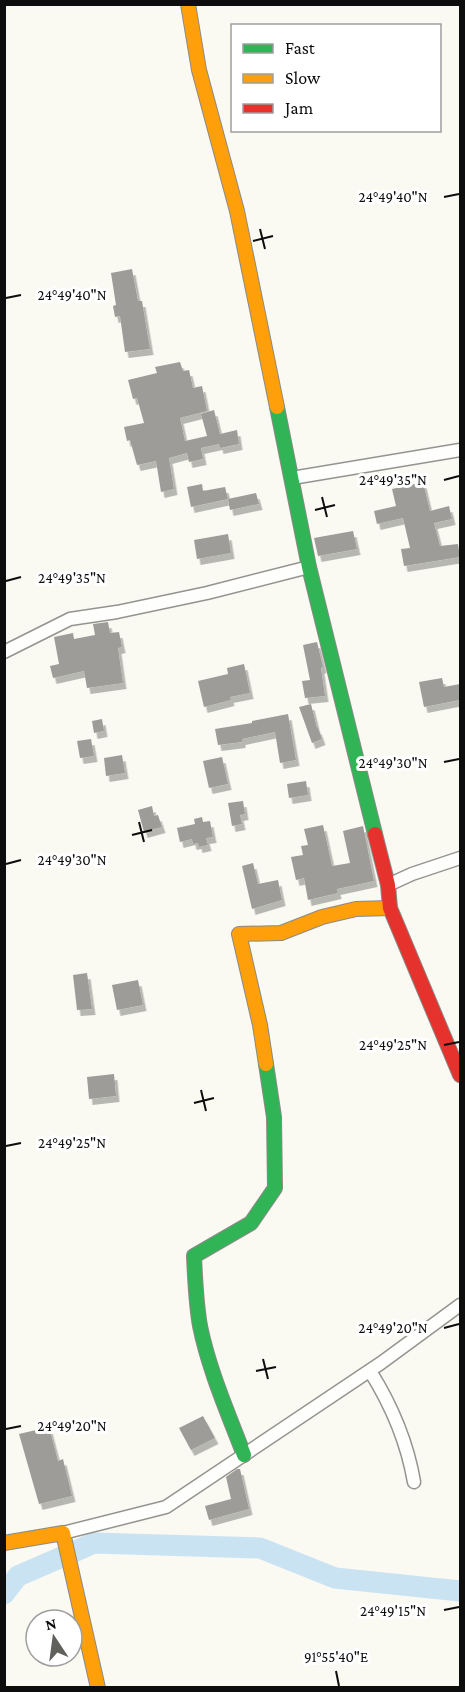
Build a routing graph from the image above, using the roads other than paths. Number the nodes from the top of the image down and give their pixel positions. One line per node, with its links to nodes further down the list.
1 (188, 4): 3 (street)
2 (460, 450): 3 (street)
3 (292, 478): 4 (street)
4 (309, 567): 5 (street); 7 (street)
5 (4, 652)
6 (460, 858): 7 (street)
7 (388, 885): 8 (street)
8 (390, 908): 9 (street); 12 (street)
9 (460, 1075)
10 (460, 1305): 11 (street)
11 (370, 1371): 12 (street); 13 (street)
12 (244, 1455): 14 (street)
13 (414, 1482)
14 (63, 1533): 15 (street); 16 (street)
15 (4, 1543)
16 (99, 1688)

